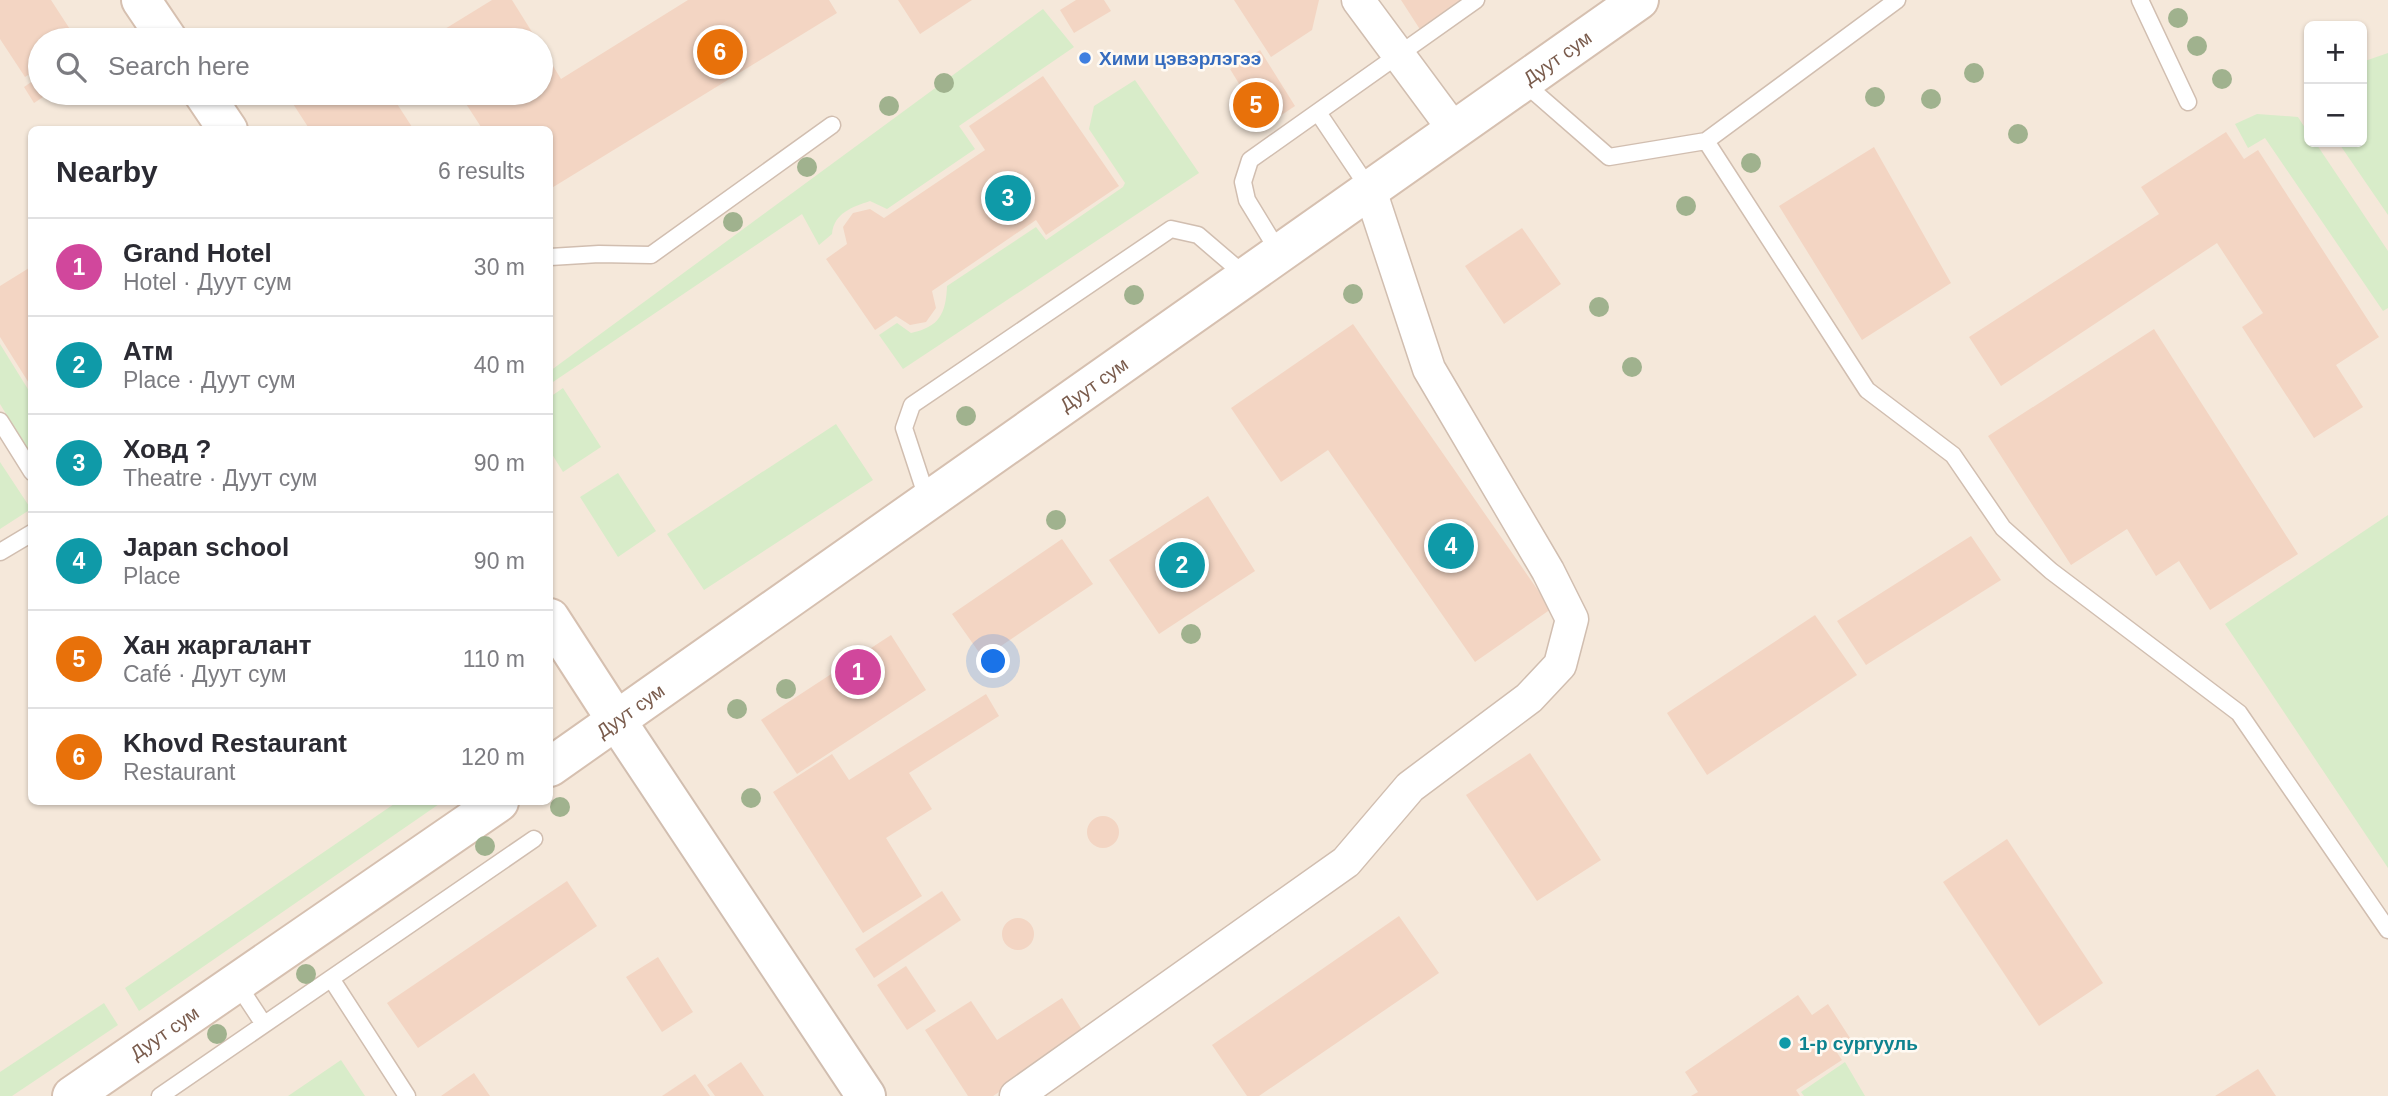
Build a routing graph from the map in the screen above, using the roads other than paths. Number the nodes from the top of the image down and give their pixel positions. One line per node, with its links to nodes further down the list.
1 (141, 0): 7 (main road)
2 (1358, 0): 8 (street)
3 (1476, 0): 8 (lane)
4 (1639, 0): 9 (main road, Дуут сум)
5 (1897, 0): 16 (lane)
6 (2140, 0): 10 (lane)
7 (160, 28)
8 (1398, 53): 12 (lane); 15 (street)
9 (1523, 82): 15 (main road, Дуут сум); 16 (lane)
10 (2188, 102)
11 (211, 105): 14 (main road)
12 (1319, 114): 17 (lane); 18 (lane)
13 (832, 125): 19 (lane)
14 (225, 126)
15 (1455, 131): 17 (main road, Дуут сум)
16 (1706, 141): 31 (lane)
17 (1370, 190): 18 (main road, Дуут сум); 39 (street)
18 (1280, 254): 20 (main road, Дуут сум)
19 (553, 257)
20 (1247, 277): 23 (main road, Дуут сум); 23 (lane)
21 (0, 421): 22 (lane)
22 (28, 466)
23 (928, 501): 27 (main road, Дуут сум)
24 (28, 535): 25 (lane)
25 (0, 552)
26 (553, 623): 27 (main road)
27 (616, 720): 28 (main road, Дуут сум); 38 (main road)
28 (553, 764)
29 (495, 805): 33 (main road, Дуут сум)
30 (534, 839): 32 (lane)
31 (2388, 930)
32 (332, 980): 34 (lane); 37 (lane)
33 (236, 982): 34 (lane); 35 (main road, Дуут сум)
34 (264, 1023): 36 (lane)
35 (72, 1096)
36 (160, 1096)
37 (407, 1096)
38 (866, 1096)
39 (1016, 1096)

